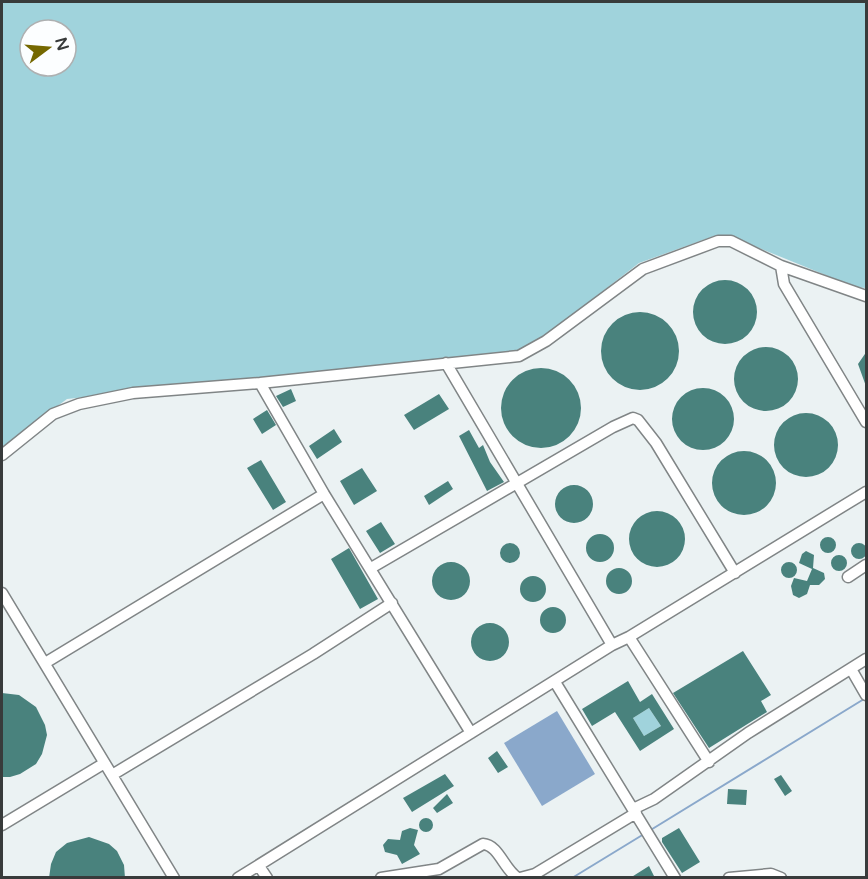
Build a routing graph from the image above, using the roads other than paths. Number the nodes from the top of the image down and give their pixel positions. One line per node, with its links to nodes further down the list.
1 (781, 266): 2 (street); 3 (street); 5 (street)
2 (867, 296)
3 (446, 363): 4 (street); 7 (street)
4 (260, 383): 6 (street); 9 (street)
5 (867, 422)
6 (2, 455)
7 (515, 484): 11 (street); 12 (street); 17 (street)
8 (867, 492): 12 (street)
9 (324, 494): 11 (street); 19 (street)
10 (867, 565): 13 (street)
11 (371, 568): 15 (street)
12 (735, 573): 16 (street)
13 (848, 576)
14 (2, 593): 19 (street)
15 (392, 603): 23 (street); 26 (street)
16 (629, 637): 17 (street); 24 (street)
17 (612, 645): 21 (street)
18 (867, 659): 20 (street)
19 (45, 663): 25 (street)
20 (850, 669): 22 (street); 24 (street)
21 (555, 682): 23 (street); 27 (street)
22 (867, 696)
23 (471, 733): 29 (street)
24 (709, 762): 27 (street)
25 (103, 764): 26 (street); 28 (street)
26 (112, 775): 30 (street)
27 (636, 814): 34 (street); 35 (street)
28 (2, 825)
29 (259, 866): 31 (street); 32 (street)
30 (174, 878)
31 (238, 878)
32 (267, 878)
33 (381, 878): 34 (street)
34 (519, 878)
35 (675, 878)
36 (729, 878): 37 (street)
37 (782, 878)

